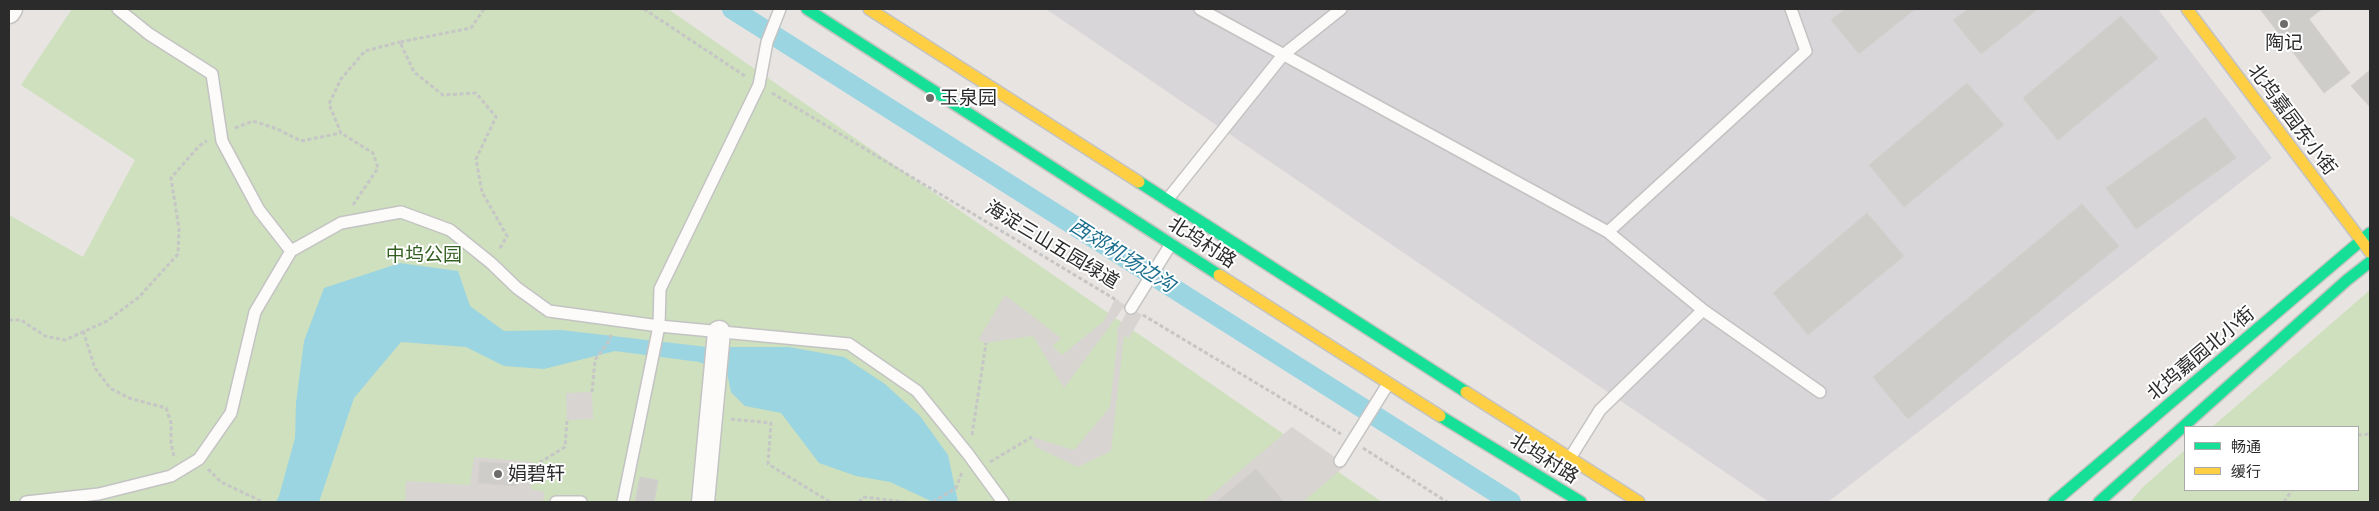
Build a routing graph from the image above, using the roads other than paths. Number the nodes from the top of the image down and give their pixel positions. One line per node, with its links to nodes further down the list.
1 (11, 9): 10 (street)
2 (118, 9): 16 (lane)
3 (780, 9): 21 (lane)
4 (808, 9): 15 (main road, 北坞村路)
5 (869, 9): 12 (main road, 北坞村路)
6 (1200, 9): 11 (lane)
7 (1341, 9): 11 (lane)
8 (1791, 9): 13 (lane)
9 (2186, 9): 14 (main road, 北坞嘉园东小街)
10 (9, 12)
11 (1283, 55): 12 (lane); 13 (lane)
12 (1167, 200): 25 (main road, 北坞村路)
13 (1608, 232): 20 (lane)
14 (2366, 237): 17 (main road, 北坞嘉园东小街); 35 (main road, 北坞嘉园北小街)
15 (1171, 244): 19 (lane); 23 (main road, 北坞村路)
16 (291, 251): 21 (lane); 27 (lane)
17 (2370, 252)
18 (2370, 262): 36 (main road)
19 (1131, 308)
20 (1703, 310): 24 (lane); 25 (lane)
21 (659, 326): 22 (lane); 30 (lane)
22 (719, 332): 31 (street); 32 (lane)
23 (1388, 384): 26 (lane); 33 (main road, 北坞村路)
24 (1820, 392)
25 (1570, 458): 34 (main road, 北坞村路)
26 (1340, 461)
27 (26, 502)
28 (556, 502): 29 (lane)
29 (581, 502)
30 (623, 502)
31 (703, 502)
32 (1003, 502)
33 (1580, 502)
34 (1639, 502)
35 (2054, 502)
36 (2099, 502)

